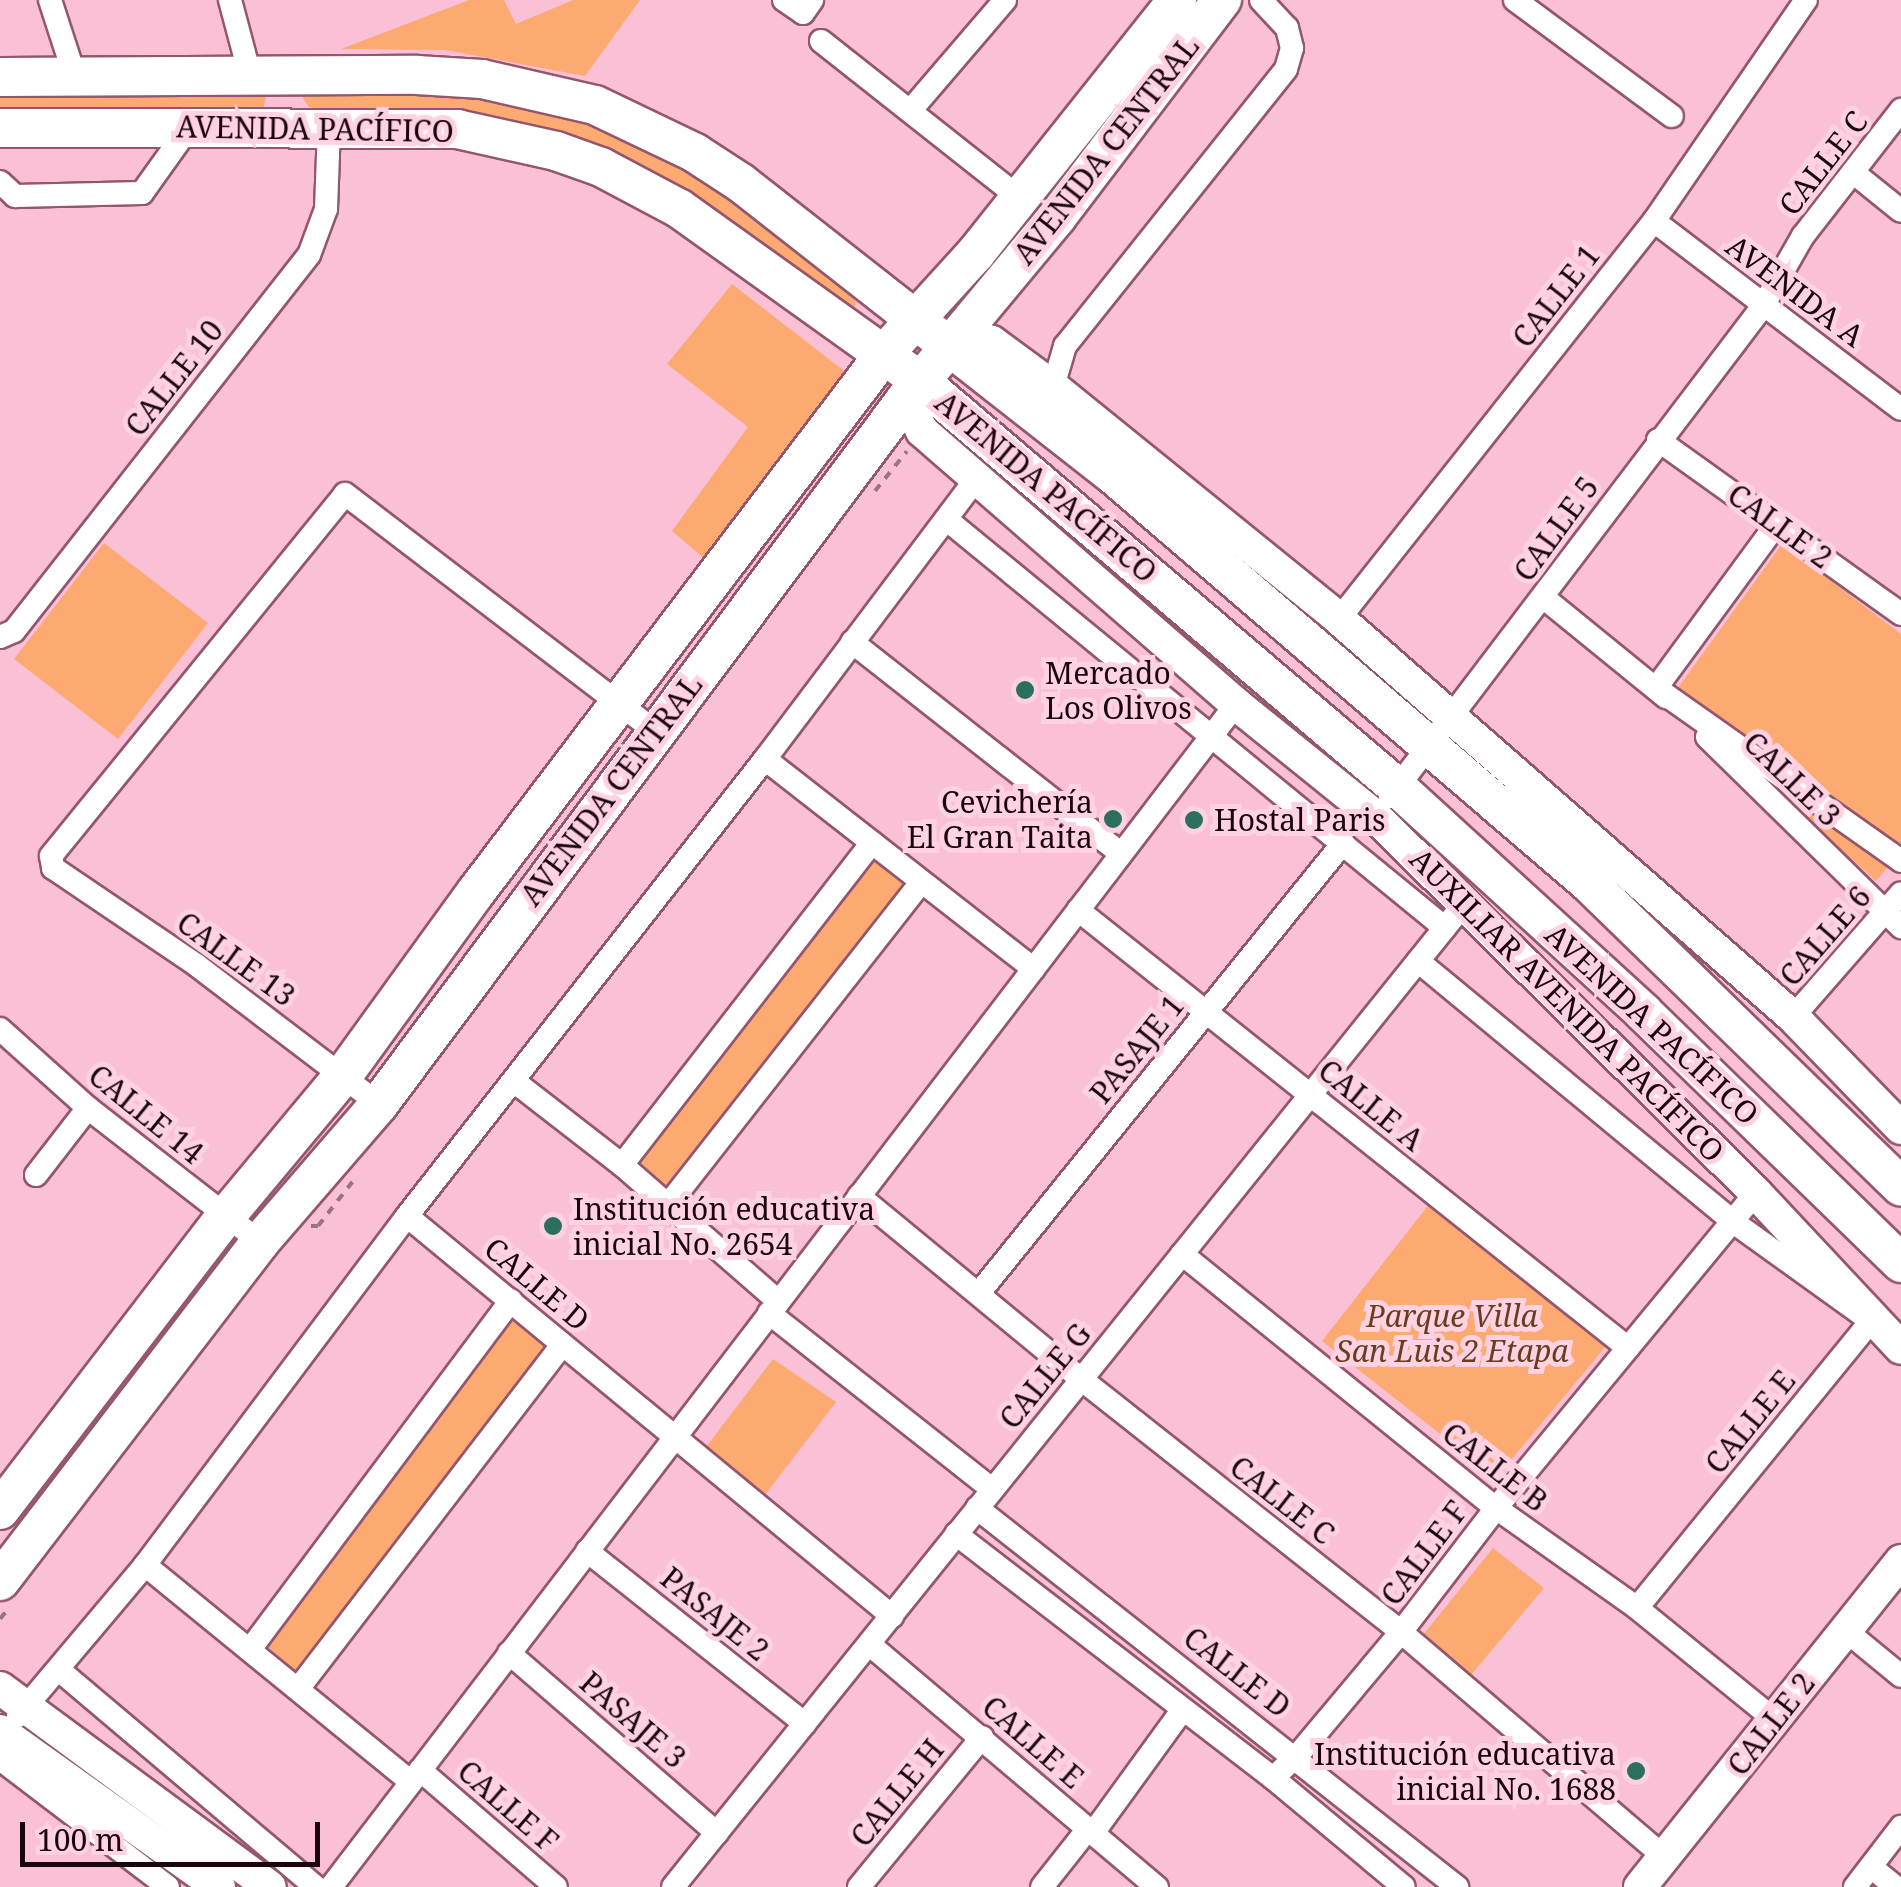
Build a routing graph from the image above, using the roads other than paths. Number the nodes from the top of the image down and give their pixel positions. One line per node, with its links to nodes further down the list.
1 (50, 0): 13 (street)
2 (230, 0): 12 (street)
3 (784, 0): 4 (street)
4 (812, 0)
5 (1005, 0): 16 (street)
6 (1177, 0): 24 (main road, AVENIDA CENTRAL)
7 (1222, 0): 29 (main road, AVENIDA CENTRAL)
8 (1261, 0): 31 (street)
9 (1515, 0): 17 (street)
10 (1806, 0): 26 (street, CALLE 1)
11 (821, 41): 16 (street)
12 (267, 75): 13 (main road, AVENIDA PACÍFICO); 20 (main road); 28 (main road, AVENIDA PACÍFICO)
13 (75, 76): 14 (main road, AVENIDA PACÍFICO)
14 (0, 77)
15 (1901, 110): 22 (street, CALLE C)
16 (910, 111): 24 (street)
17 (1672, 116)
18 (328, 126): 20 (main road, AVENIDA PACÍFICO); 30 (main road, AVENIDA PACÍFICO); 41 (street, CALLE 10)
19 (190, 127): 20 (main road, AVENIDA PACÍFICO); 21 (main road, AVENIDA PACÍFICO); 23 (street)
20 (286, 127)
21 (0, 128)
22 (1854, 174): 25 (street); 27 (street, CALLE C)
23 (0, 182)
24 (1021, 198): 28 (main road, AVENIDA CENTRAL)
25 (1901, 211)
26 (1654, 220): 27 (street, AVENIDA A); 40 (street, CALLE 1)
27 (1763, 306): 33 (street, AVENIDA A); 34 (street, CALLE 5)
28 (916, 320): 29 (main road, AVENIDA PACÍFICO); 30 (main road, AVENIDA CENTRAL)
29 (954, 338): 31 (main road); 32 (main road, AVENIDA CENTRAL); 49 (main road, AVENIDA PACÍFICO)
30 (885, 353): 32 (main road, AVENIDA PACÍFICO); 44 (main road, AVENIDA CENTRAL)
31 (1053, 388): 40 (main road)
32 (912, 391): 35 (main road, AUXILIAR AVENIDA PACÍFICO); 47 (main road, AVENIDA CENTRAL); 51 (main road, AVENIDA PACÍFICO)
33 (1901, 409)
34 (1658, 440): 37 (street, CALLE 2); 38 (street, CALLE 5)
35 (977, 478): 36 (street); 45 (main road, AUXILIAR AVENIDA PACÍFICO)
36 (946, 518): 42 (street); 48 (street)
37 (1778, 522): 39 (street, CALLE 2); 43 (street)
38 (1544, 598): 43 (street, CALLE 3); 46 (street, CALLE 5)
39 (1901, 614)
40 (1339, 619): 46 (main road)
41 (0, 636)
42 (852, 642): 50 (street); 54 (street)
43 (1656, 688): 55 (street, CALLE 3); 60 (street, CALLE 3)
44 (621, 703): 47 (street); 66 (main road, AVENIDA CENTRAL); 66 (street, CALLE 13)
45 (1236, 704): 48 (street); 51 (main road, AUXILIAR AVENIDA PACÍFICO)
46 (1455, 718): 49 (street, CALLE 5); 64 (main road)
47 (654, 730): 69 (main road, AVENIDA CENTRAL)
48 (1210, 737): 52 (street); 54 (street)
49 (1429, 748): 51 (street, CALLE 5); 74 (main road, AVENIDA PACÍFICO)
50 (765, 759): 53 (street); 67 (street)
51 (1386, 802): 59 (main road, AUXILIAR AVENIDA PACÍFICO); 83 (main road, AVENIDA PACÍFICO)
52 (1343, 842): 59 (street); 63 (street, PASAJE 1)
53 (872, 843): 56 (street); 72 (street)
54 (1121, 854): 58 (street)
55 (1901, 861)
56 (921, 882): 62 (street); 77 (street)
57 (1901, 893): 60 (street, CALLE 6)
58 (1078, 910): 62 (street); 63 (street, CALLE A)
59 (1455, 916): 61 (street, CALLE G); 75 (main road, AUXILIAR AVENIDA PACÍFICO)
60 (1894, 920): 64 (street, CALLE 6)
61 (1418, 961): 68 (street, CALLE G); 80 (street)
62 (1034, 969): 76 (street)
63 (1206, 1012): 68 (street, CALLE A); 84 (street, PASAJE 1)
64 (1793, 1018): 71 (main road)
65 (0, 1029): 70 (street, CALLE 14)
66 (342, 1077): 69 (street, CALLE 13); 78 (main road, AVENIDA CENTRAL)
67 (515, 1082): 72 (street); 79 (street)
68 (1310, 1095): 82 (street, CALLE G); 89 (street, CALLE A)
69 (379, 1104): 81 (main road, AVENIDA CENTRAL)
70 (88, 1108): 73 (street); 78 (street, CALLE 14)
71 (1901, 1128)
72 (622, 1165): 77 (street)
73 (36, 1175)
74 (1901, 1186)
75 (1756, 1192): 80 (street, CALLE F); 87 (main road, AUXILIAR AVENIDA PACÍFICO)
76 (859, 1196): 84 (street, CALLE C); 86 (street)
77 (668, 1204): 86 (street)
78 (226, 1216): 81 (street, CALLE 14); 95 (main road, AVENIDA CENTRAL)
79 (407, 1216): 85 (street, CALLE D); 99 (street)
80 (1732, 1222): 87 (street); 89 (street, CALLE F)
81 (260, 1242): 100 (main road, AVENIDA CENTRAL)
82 (1182, 1254): 91 (street, CALLE G); 94 (street, CALLE B)
83 (1901, 1263)
84 (978, 1293): 91 (street, CALLE C)
85 (511, 1300): 88 (street, CALLE D); 106 (street)
86 (774, 1307): 92 (street); 93 (street, CALLE D)
87 (1871, 1320): 90 (main road, AUXILIAR AVENIDA PACÍFICO); 101 (street, CALLE E)
88 (562, 1345): 92 (street, CALLE D); 111 (street)
89 (1628, 1348): 94 (street, CALLE F)
90 (1901, 1348)
91 (1081, 1379): 93 (street, CALLE G); 104 (street, CALLE C)
92 (675, 1437): 97 (street); 102 (street)
93 (984, 1499): 96 (street, CALLE G); 118 (street, CALLE D)
94 (1496, 1508): 101 (street, CALLE B); 104 (street, CALLE F)
95 (0, 1510)
96 (956, 1534): 102 (street, CALLE G); 113 (street, CALLE D)
97 (587, 1551): 107 (street); 115 (street, PASAJE 2)
98 (1901, 1561): 103 (main road, CALLE 2)
99 (144, 1565): 106 (street, CALLE F); 108 (street)
100 (0, 1581)
101 (1637, 1608): 114 (street, CALLE B)
102 (892, 1616): 105 (street, CALLE G)
103 (1845, 1630): 109 (street); 114 (main road, CALLE 2)
104 (1401, 1632): 118 (street, CALLE F); 125 (street, CALLE C)
105 (868, 1644): 115 (street, CALLE G); 117 (street, CALLE E)
106 (251, 1648): 111 (street, CALLE F)
107 (509, 1653): 120 (street); 124 (street, PASAJE 3)
108 (58, 1670): 112 (street); 130 (street)
109 (1901, 1676)
110 (0, 1688): 112 (main road)
111 (298, 1689): 120 (street, CALLE F)
112 (29, 1706): 116 (street); 129 (main road)
113 (1183, 1709): 121 (street, CALLE D); 123 (street)
114 (1776, 1721): 125 (main road, CALLE 2)
115 (805, 1724): 124 (street, CALLE G)
116 (0, 1732): 128 (main road)
117 (982, 1737): 123 (street, CALLE E); 134 (street, CALLE H)
118 (1297, 1756): 121 (street, CALLE F); 138 (street, CALLE D)
119 (0, 1759): 127 (street)
120 (415, 1776): 131 (street); 132 (street, CALLE F)
121 (1273, 1778): 137 (street, CALLE D)
122 (1901, 1828): 126 (street)
123 (1090, 1831): 135 (street); 136 (street, CALLE E)
124 (717, 1833): 133 (street, CALLE G)
125 (1664, 1857): 139 (main road, CALLE 2)
126 (1871, 1867): 140 (street); 141 (street)
127 (168, 1887)
128 (218, 1887)
129 (270, 1887)
130 (316, 1887)
131 (331, 1887)
132 (556, 1887)
133 (673, 1887)
134 (859, 1887)
135 (1042, 1887)
136 (1157, 1887)
137 (1404, 1887)
138 (1457, 1887)
139 (1640, 1887)
140 (1855, 1887)
141 (1896, 1887)

